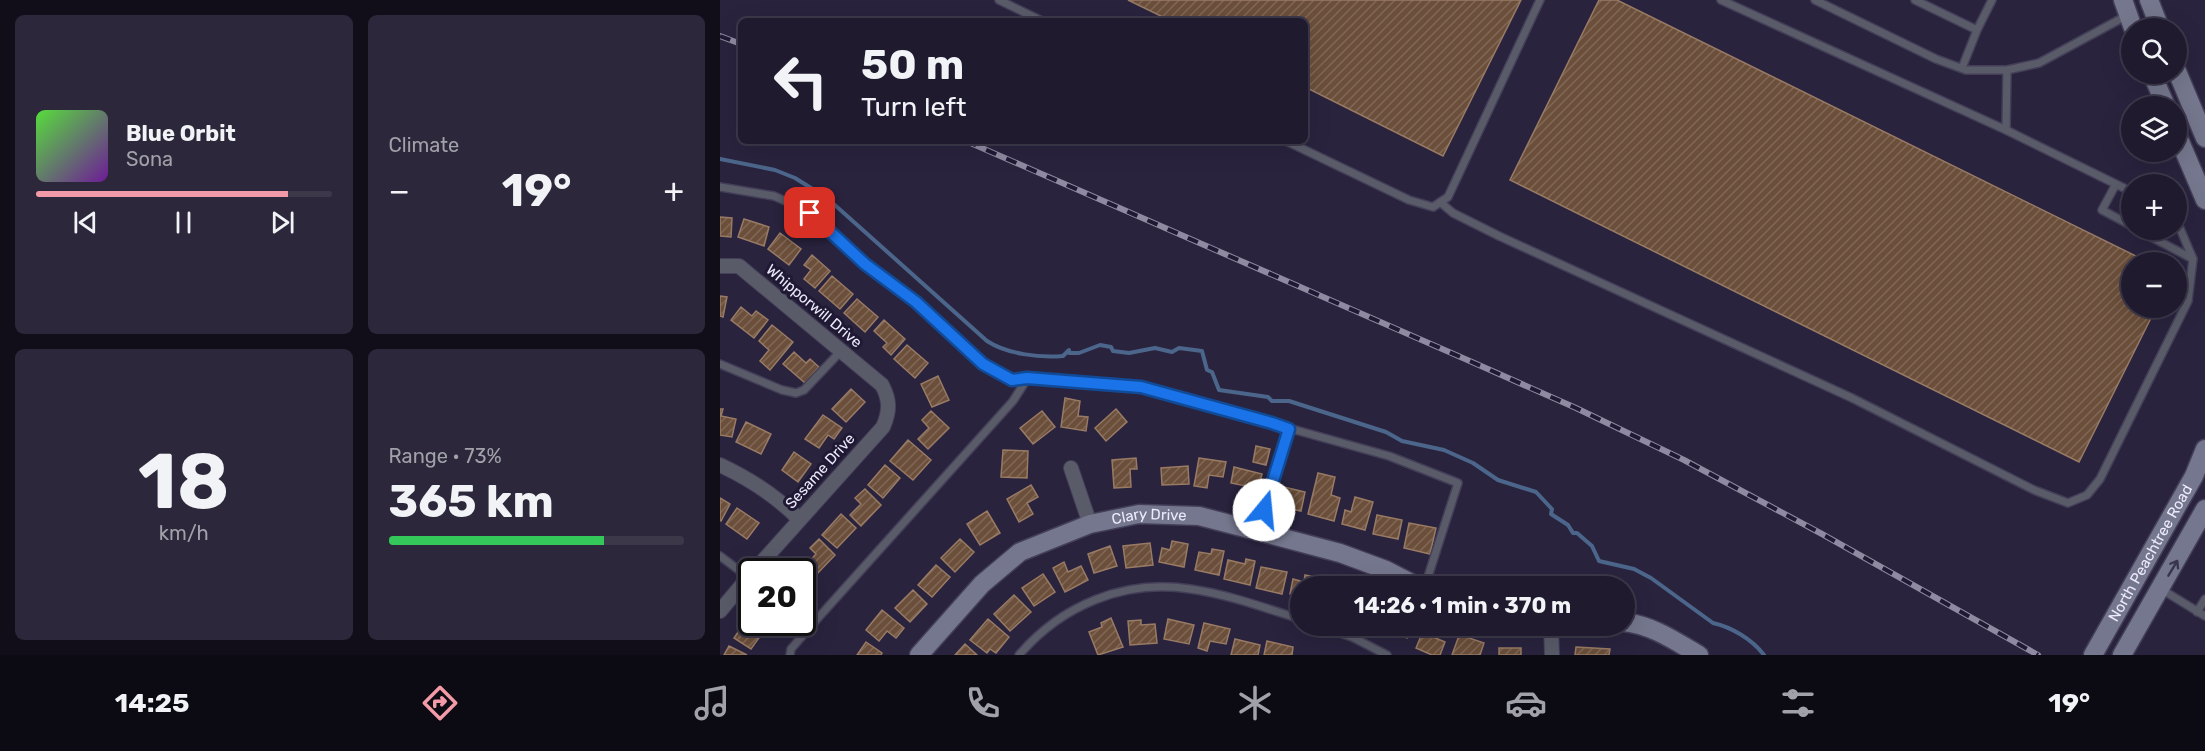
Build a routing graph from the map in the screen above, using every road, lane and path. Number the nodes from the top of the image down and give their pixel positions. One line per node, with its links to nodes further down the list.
1 (999, 0): 9 (lane)
2 (1540, 0): 23 (lane)
3 (1721, 0): 15 (lane)
4 (1815, 0): 12 (lane)
5 (1915, 0): 11 (lane)
6 (1992, 0): 11 (lane)
7 (2150, 4): 8 (main road); 10 (main road)
8 (2128, 15): 13 (lane)
9 (1036, 18)
10 (2156, 18)
11 (1977, 30): 12 (lane)
12 (1962, 68): 13 (lane)
13 (2007, 70): 15 (lane)
14 (2182, 84): 16 (main road)
15 (2006, 130): 19 (lane)
16 (2205, 138)
17 (1292, 144): 23 (lane)
18 (2187, 158): 22 (main road)
19 (2116, 184): 20 (lane); 24 (lane)
20 (2121, 186)
21 (720, 187): 31 (lane)
22 (2205, 200)
23 (1440, 202): 27 (lane)
24 (2121, 220)
25 (2157, 240): 27 (lane)
26 (2185, 240): 27 (lane)
27 (2193, 259)
28 (720, 266): 29 (street, Whipporwill Drive)
29 (842, 351): 30 (lane); 32 (street, Whipporwill Drive)
30 (720, 364)
31 (1027, 378): 33 (lane); 57 (lane)
32 (882, 385): 38 (street, Sesame Drive)
33 (1289, 429): 40 (lane); 45 (lane)
34 (2205, 449): 62 (main road, North Peachtree Road)
35 (720, 465): 38 (street)
36 (1071, 468): 39 (street)
37 (2205, 509): 46 (main road, North Peachtree Road, one-way to 37)
38 (799, 519): 42 (street, Sesame Drive)
39 (1090, 525): 40 (main road, Clary Drive); 58 (main road, Clary Drive)
40 (1257, 531): 44 (main road, Clary Drive)
41 (720, 556): 43 (lane)
42 (765, 558)
43 (738, 566)
44 (1398, 576)
45 (1428, 576)
46 (2160, 589): 50 (lane); 63 (main road, North Peachtree Road)
47 (738, 590): 49 (street, Sesame Drive)
48 (2205, 599): 50 (lane)
49 (720, 611)
50 (2197, 612): 52 (lane)
51 (1290, 616): 59 (lane)
52 (2205, 616)
53 (1635, 624): 56 (main road)
54 (1348, 636): 60 (lane)
55 (1551, 636): 61 (street)
56 (1687, 652)
57 (790, 655)
58 (919, 655)
59 (1019, 655)
60 (1387, 655)
61 (1552, 655)
62 (2093, 655)
63 (2122, 655)

